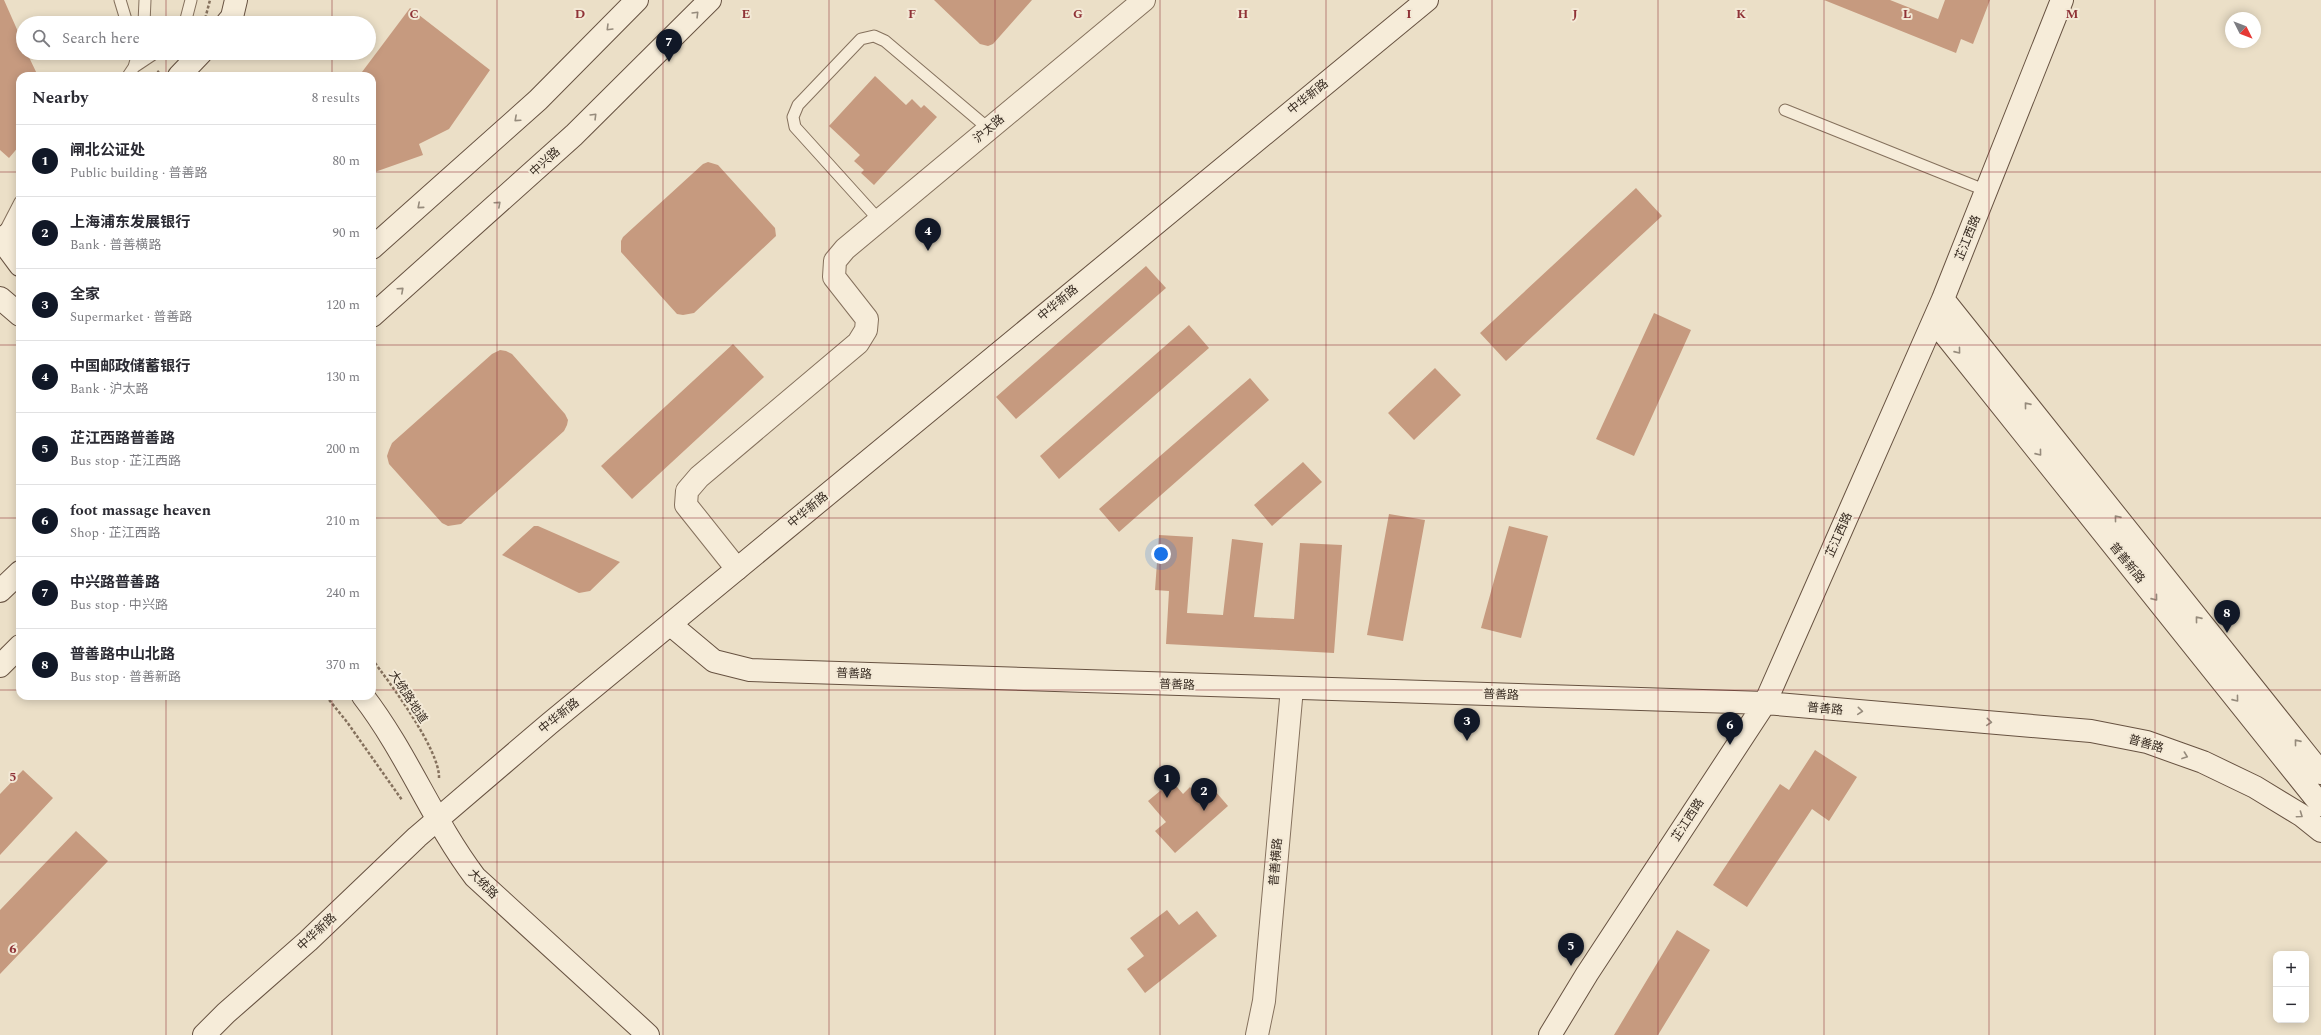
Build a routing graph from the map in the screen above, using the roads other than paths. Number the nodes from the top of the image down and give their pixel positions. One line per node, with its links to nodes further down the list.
1 (120, 0): 10 (lane)
2 (145, 0): 11 (lane)
3 (191, 0): 12 (lane)
4 (236, 0): 13 (street)
5 (637, 0): 27 (street, one-way to 27)
6 (710, 0): 32 (street, 中兴路, one-way to 6)
7 (1144, 0): 21 (street, 沪太路)
8 (1427, 0): 34 (street, 中华新路)
9 (2062, 0): 22 (street, 芷江西路)
10 (125, 16)
11 (144, 16)
12 (187, 16)
13 (232, 16)
14 (132, 60): 18 (lane)
15 (135, 60): 18 (lane)
16 (146, 60): 18 (lane)
17 (194, 60): 19 (street)
18 (131, 72)
19 (183, 72)
20 (1785, 110): 22 (lane)
21 (989, 129): 24 (street, 沪太路); 24 (lane)
22 (1987, 191): 30 (street, 芷江西路)
23 (16, 209): 26 (lane)
24 (879, 220): 34 (street, 沪太路)
25 (16, 229): 26 (street)
26 (0, 239): 28 (street)
27 (376, 244)
28 (16, 260)
29 (0, 298): 31 (street)
30 (1943, 299): 33 (street, 芷江西路); 43 (street, 普善新路, one-way to 30)
31 (16, 312)
32 (376, 312)
33 (1934, 320): 42 (street, 芷江西路); 44 (street, 普善新路, one-way to 44)
34 (737, 569): 37 (street, 中华新路)
35 (16, 576): 36 (street)
36 (0, 591)
37 (671, 625): 40 (street, 普善路); 45 (street, 中华新路)
38 (16, 650): 39 (street)
39 (0, 666)
40 (1292, 688): 42 (street, 普善路); 49 (street, 普善横路)
41 (366, 700): 45 (street, 大统路)
42 (1765, 704): 46 (street, 普善路, one-way to 46); 50 (street, 芷江西路)
43 (2321, 773)
44 (2321, 806)
45 (437, 820): 47 (street, 中华新路); 48 (street, 大统路)
46 (2321, 831)
47 (204, 1035)
48 (648, 1035)
49 (1257, 1035)
50 (1550, 1035)

